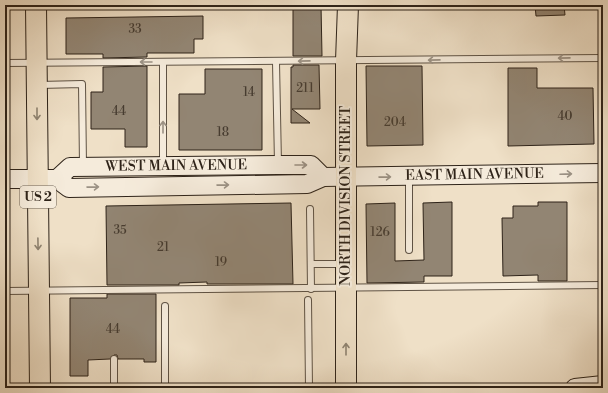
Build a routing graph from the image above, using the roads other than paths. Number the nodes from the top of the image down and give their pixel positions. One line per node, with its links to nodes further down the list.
1 (36, 5): 8 (main road, US 2)
2 (348, 5): 4 (main road, NORTH DIVISION STREET)
3 (603, 58): 4 (lane, one-way to 4)
4 (346, 61): 6 (lane, one-way to 6); 16 (main road, NORTH DIVISION STREET)
5 (163, 62): 6 (lane); 8 (lane, one-way to 8); 11 (lane, one-way to 5)
6 (276, 62): 10 (lane)
7 (5, 63): 8 (lane)
8 (37, 63): 9 (main road, US 2)
9 (37, 85): 12 (lane); 18 (main road, US 2, one-way to 18)
10 (278, 165): 11 (main road, WEST MAIN AVENUE); 15 (main road, WEST MAIN AVENUE, one-way to 15)
11 (163, 166): 12 (main road, WEST MAIN AVENUE)
12 (83, 167): 18 (main road, WEST MAIN AVENUE)
13 (603, 173): 14 (main road, EAST MAIN AVENUE, one-way to 13)
14 (410, 176): 16 (main road, EAST MAIN AVENUE, one-way to 14); 20 (lane)
15 (323, 177): 16 (main road); 18 (main road, one-way to 15)
16 (346, 177): 22 (main road, NORTH DIVISION STREET)
17 (5, 179): 18 (main road)
18 (47, 179): 27 (main road, US 2, one-way to 27)
19 (310, 209): 21 (lane)
20 (410, 250)
21 (311, 264): 22 (lane); 24 (lane)
22 (346, 264): 25 (main road, NORTH DIVISION STREET)
23 (603, 286): 25 (lane)
24 (311, 289): 25 (lane); 27 (lane)
25 (345, 289): 36 (main road, NORTH DIVISION STREET, one-way to 25)
26 (5, 291): 27 (lane)
27 (39, 291): 32 (main road, US 2)
28 (308, 300): 35 (lane)
29 (165, 306): 34 (lane)
30 (114, 359): 33 (lane)
31 (603, 385): 37 (main road)
32 (40, 388)
33 (114, 388)
34 (165, 388)
35 (309, 388)
36 (346, 388)
37 (575, 388)

